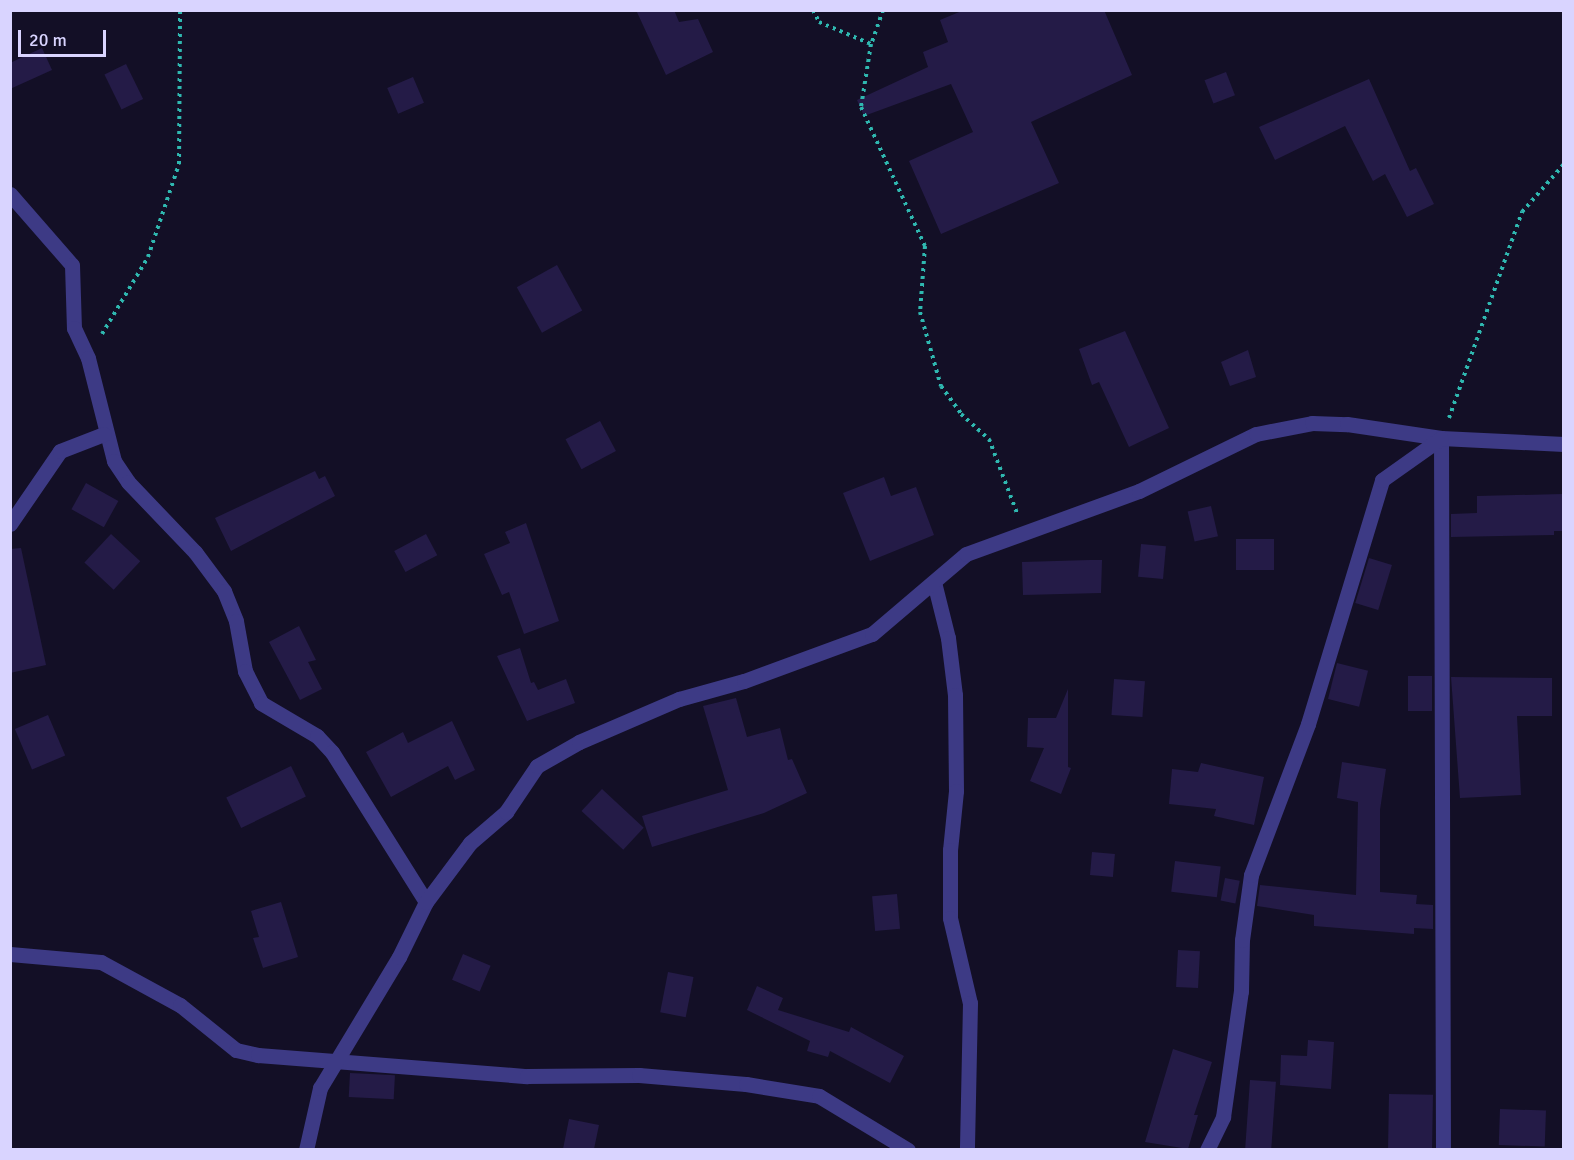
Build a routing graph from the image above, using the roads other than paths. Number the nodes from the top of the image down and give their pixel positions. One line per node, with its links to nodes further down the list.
1 (10, 194): 2 (street)
2 (104, 434): 5 (street); 7 (street)
3 (1441, 438): 4 (street); 6 (street); 13 (street); 14 (street)
4 (1563, 444)
5 (10, 524)
6 (934, 582): 7 (street); 12 (street)
7 (426, 902): 9 (street)
8 (10, 954): 9 (street)
9 (335, 1060): 10 (street); 11 (street)
10 (306, 1149)
11 (908, 1149)
12 (968, 1149)
13 (1207, 1149)
14 (1443, 1149)

